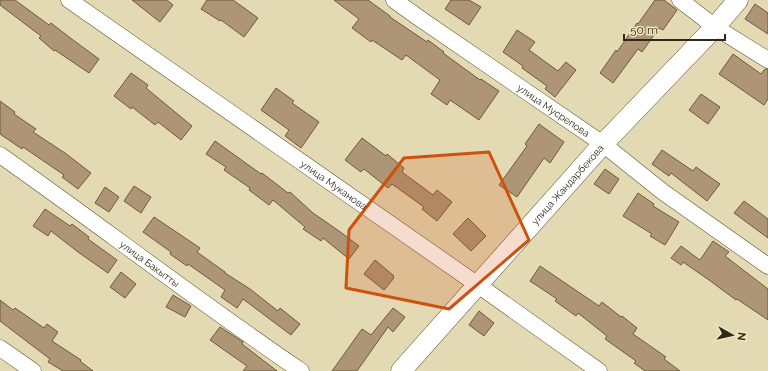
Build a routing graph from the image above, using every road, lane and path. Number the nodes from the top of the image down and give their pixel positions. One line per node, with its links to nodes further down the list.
1 (69, 0): 10 (street, улица Муканова)
2 (394, 0): 7 (street, улица Мусрепова)
3 (680, 0): 5 (street)
4 (738, 0): 5 (street, улица Жандарбекова)
5 (715, 27): 6 (street); 7 (street, улица Жандарбекова)
6 (768, 60)
7 (603, 144): 9 (street, улица Мусрепова); 10 (street, улица Жандарбекова)
8 (0, 155): 13 (street, улица Бакытты)
9 (768, 266)
10 (478, 285): 14 (street, улица Жандарбекова); 15 (street, улица Муканова)
11 (0, 348): 12 (street)
12 (33, 371)
13 (301, 371)
14 (401, 371)
15 (599, 371)

